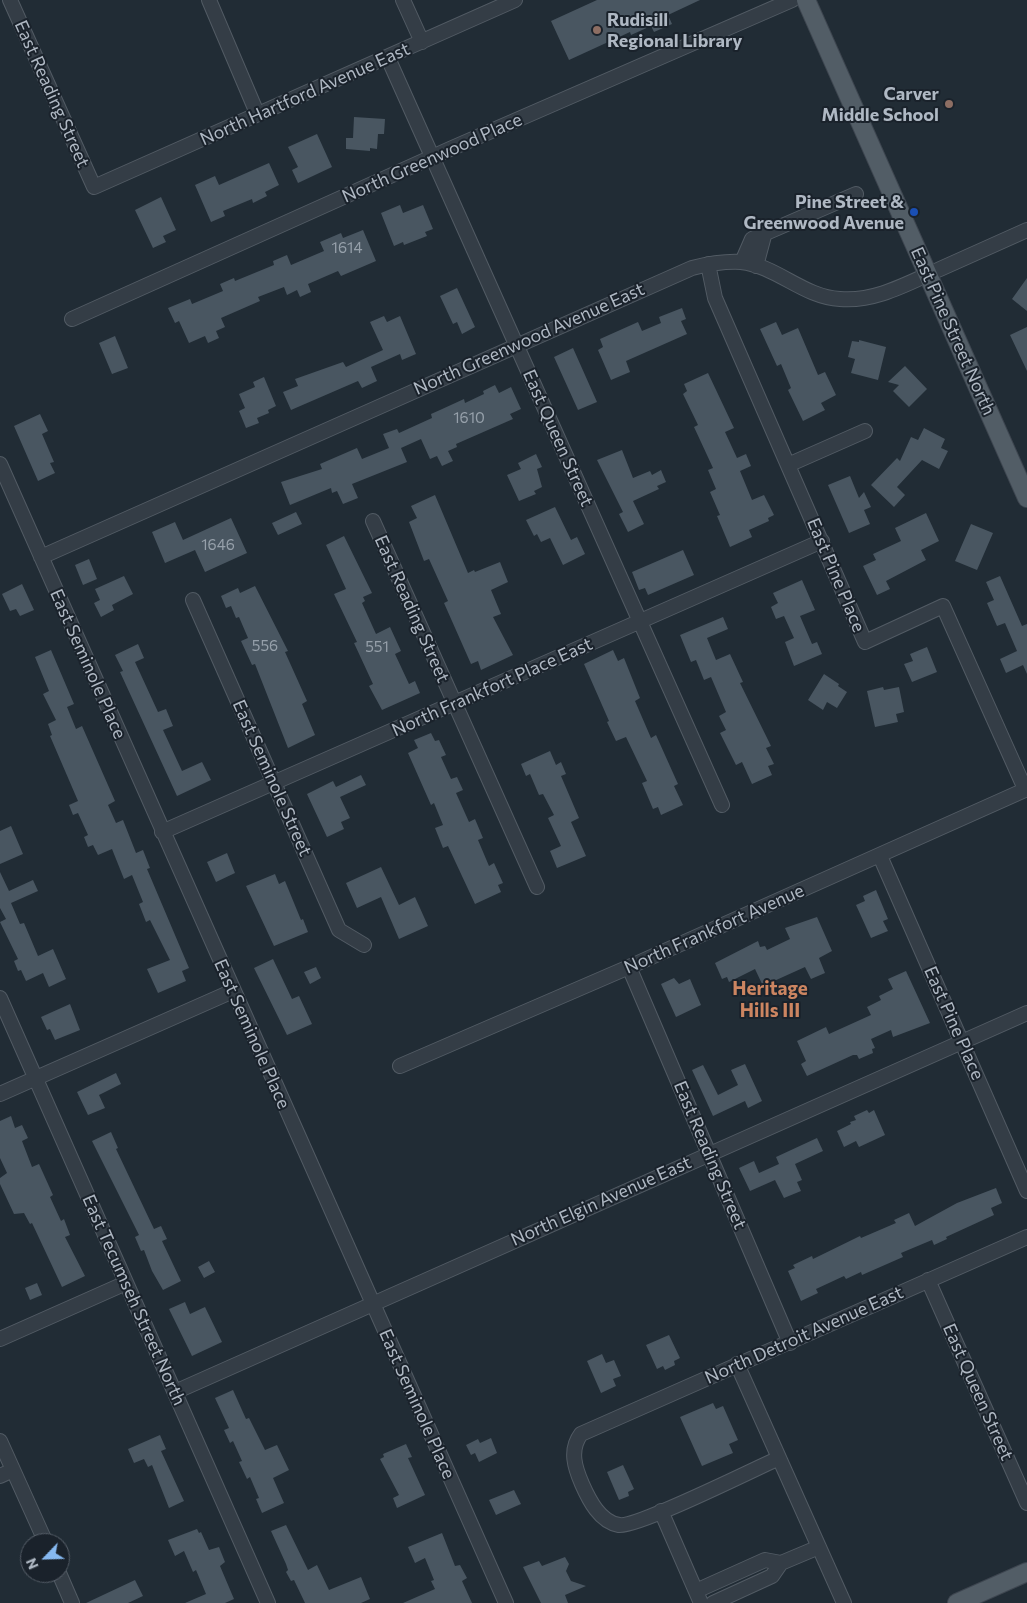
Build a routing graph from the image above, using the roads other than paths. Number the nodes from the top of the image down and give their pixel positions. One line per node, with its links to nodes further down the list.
1 (10, 0): 11 (street, East Reading Street)
2 (208, 0): 9 (street)
3 (403, 0): 7 (street)
4 (515, 0): 7 (street, North Hartford Avenue East)
5 (792, 0): 10 (street, North Greenwood Place)
6 (806, 0): 16 (main road, East Pine Street North)
7 (422, 42): 8 (street, North Hartford Avenue East)
8 (391, 64): 9 (street, North Hartford Avenue East); 10 (street, East Queen Street)
9 (257, 113): 11 (street, North Hartford Avenue East)
10 (433, 157): 17 (street, North Greenwood Place); 18 (street, East Queen Street)
11 (94, 187)
12 (856, 194): 15 (street)
13 (1027, 230): 16 (street, North Greenwood Avenue East)
14 (708, 264): 15 (street, North Greenwood Avenue East); 18 (street, North Greenwood Avenue East); 21 (street, East Pine Place)
15 (749, 264): 16 (street, North Greenwood Avenue East)
16 (928, 275): 22 (main road, East Pine Street North)
17 (72, 319)
18 (518, 345): 25 (street, North Greenwood Avenue East); 27 (street, East Queen Street)
19 (865, 431): 21 (street)
20 (0, 464): 25 (street, East Seminole Place)
21 (788, 465): 24 (street, East Pine Place)
22 (1027, 498)
23 (373, 521): 28 (street, East Reading Street)
24 (822, 541): 27 (street, North Frankfort Place East); 30 (street, East Pine Place)
25 (41, 557): 32 (street, East Seminole Place)
26 (193, 600): 29 (street, East Seminole Street)
27 (639, 622): 28 (street, North Frankfort Place East); 31 (street, East Queen Street)
28 (455, 704): 29 (street, North Frankfort Place East); 34 (street, East Reading Street)
29 (275, 784): 32 (street, North Frankfort Place East); 35 (street, East Seminole Street)
30 (1026, 789): 33 (street, North Frankfort Avenue)
31 (722, 806)
32 (162, 832): 37 (street, East Seminole Place)
33 (880, 856): 36 (street, North Frankfort Avenue); 40 (street, East Pine Place)
34 (537, 887)
35 (364, 945)
36 (629, 967): 41 (street, North Frankfort Avenue); 44 (street, East Reading Street)
37 (233, 991): 42 (street); 49 (street, East Seminole Place)
38 (0, 998): 42 (street, East Tecumseh Street North)
39 (1027, 1013): 40 (street, North Elgin Avenue East)
40 (962, 1042): 44 (street, North Elgin Avenue East); 45 (street, East Pine Place)
41 (400, 1066)
42 (36, 1078): 43 (street); 48 (street, East Tecumseh Street North)
43 (0, 1094)
44 (710, 1152): 49 (street, North Elgin Avenue East); 51 (street, East Reading Street)
45 (1027, 1191)
46 (1027, 1237): 47 (street, North Detroit Avenue East)
47 (928, 1280): 51 (street, North Detroit Avenue East); 58 (street, East Queen Street)
48 (126, 1283): 50 (street); 53 (street, East Tecumseh Street North)
49 (373, 1303): 53 (street, North Elgin Avenue East); 68 (street, East Seminole Place)
50 (0, 1339)
51 (790, 1343): 52 (street, North Detroit Avenue East)
52 (738, 1364): 55 (street); 59 (street, North Detroit Avenue East)
53 (175, 1392): 67 (street, East Tecumseh Street North)
54 (0, 1441): 56 (street)
55 (779, 1458): 59 (street); 61 (street)
56 (13, 1470): 57 (street); 60 (street)
57 (0, 1476)
58 (1027, 1503)
59 (661, 1511): 65 (street)
60 (41, 1533)
61 (819, 1547): 62 (street); 70 (street)
62 (781, 1563): 65 (street); 69 (street)
63 (1027, 1572): 71 (main road)
64 (63, 1583): 66 (street)
65 (699, 1597)
66 (72, 1603)
67 (268, 1603)
68 (506, 1603)
69 (713, 1603)
70 (844, 1603)
71 (957, 1603)

